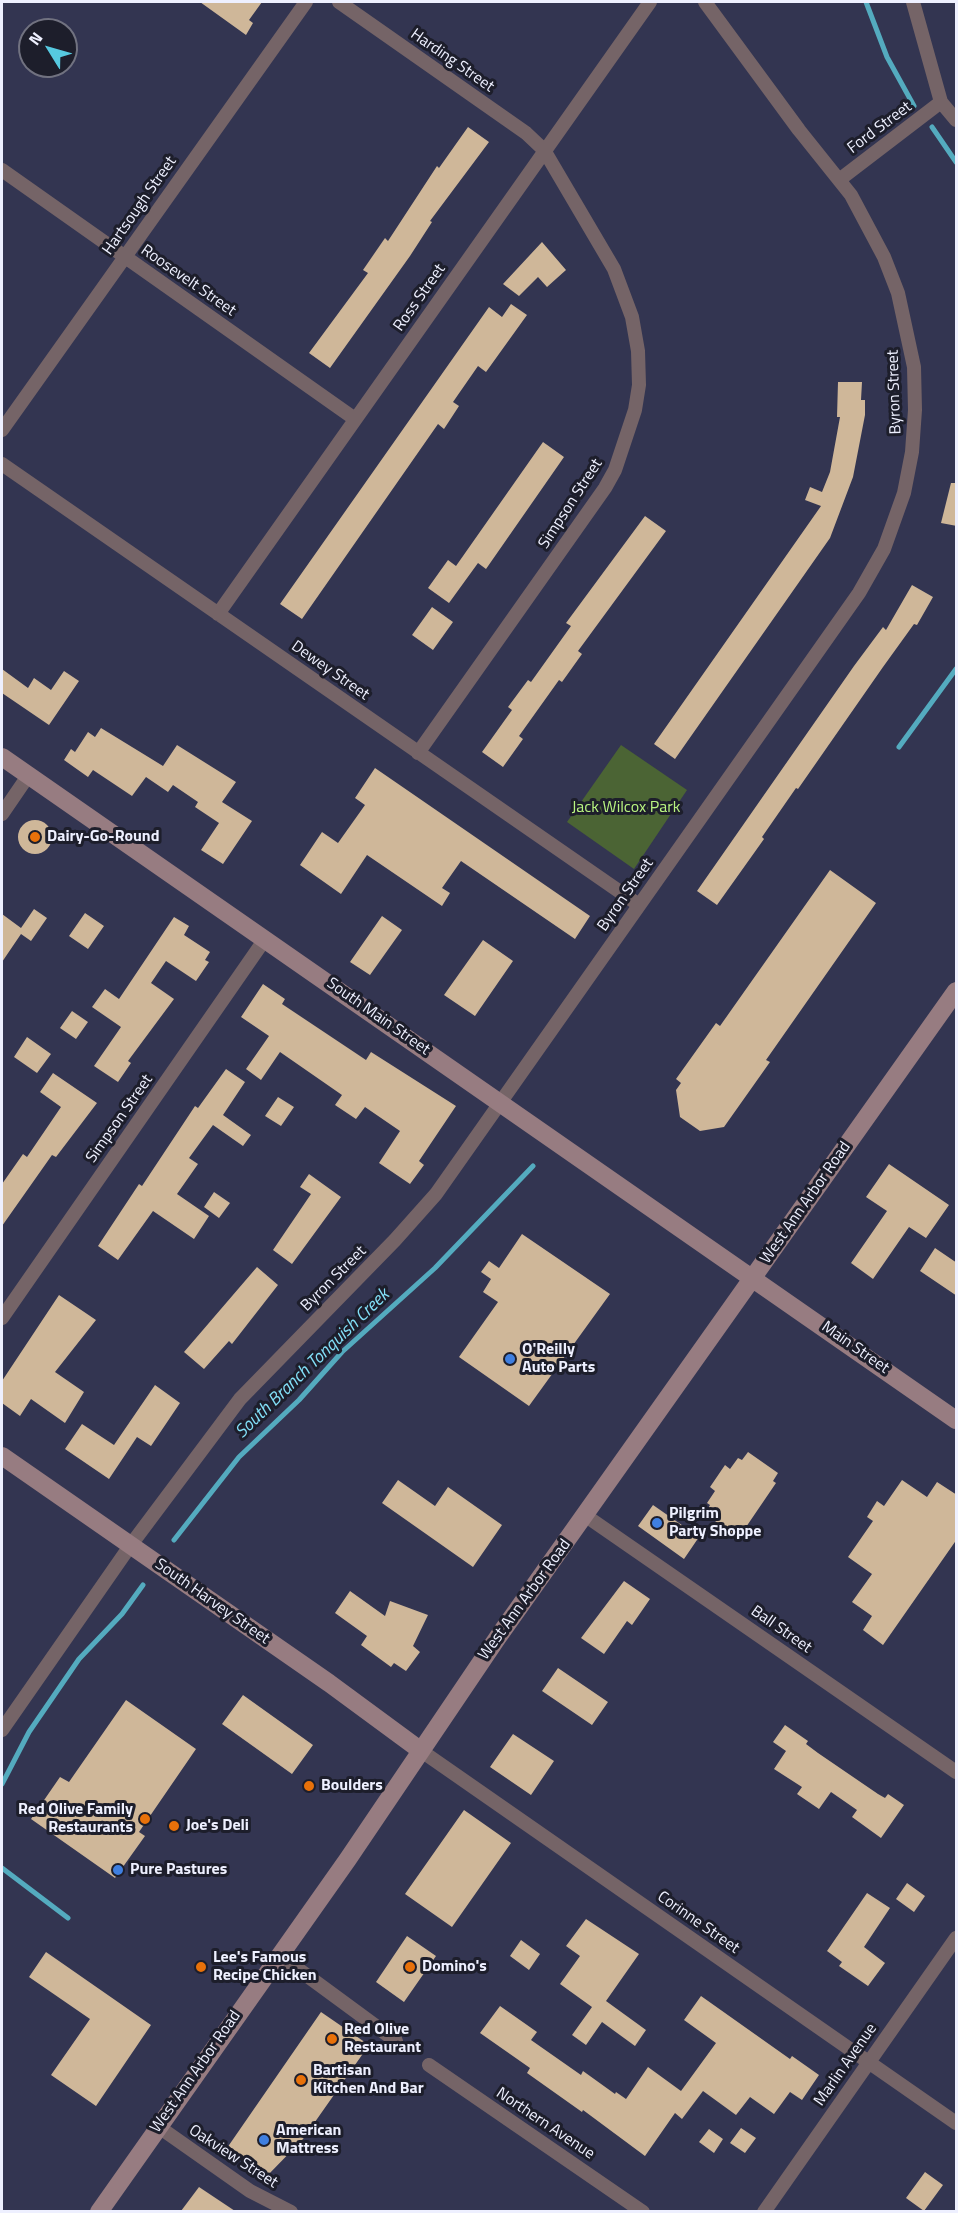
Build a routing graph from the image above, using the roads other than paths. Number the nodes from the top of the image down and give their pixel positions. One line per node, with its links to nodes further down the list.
1 (306, 2): 11 (street, Hartsough Street)
2 (339, 2): 8 (street, Harding Street)
3 (650, 2): 8 (street, Ross Street)
4 (705, 2): 10 (street, Byron Street)
5 (914, 2): 6 (street)
6 (941, 102): 7 (street); 10 (street, Ford Street)
7 (957, 120)
8 (544, 150): 12 (street, Ross Street); 16 (street, Simpson Street)
9 (2, 170): 11 (street, Roosevelt Street)
10 (839, 180): 20 (street, Byron Street)
11 (124, 257): 12 (street, Roosevelt Street); 13 (street, Hartsough Street)
12 (355, 419): 15 (street, Ross Street)
13 (2, 430)
14 (2, 464): 15 (street, Dewey Street)
15 (218, 614): 16 (street, Dewey Street)
16 (418, 753): 20 (street, Dewey Street)
17 (2, 757): 18 (main road, South Main Street)
18 (28, 776): 19 (street); 21 (main road, South Main Street)
19 (2, 814)
20 (639, 905): 23 (street, Byron Street)
21 (265, 939): 23 (main road, South Main Street); 25 (street, Simpson Street)
22 (957, 991): 24 (main road, West Ann Arbor Road)
23 (501, 1103): 24 (main road, South Main Street); 29 (street, Byron Street)
24 (753, 1277): 26 (main road, Main Street); 28 (main road, West Ann Arbor Road)
25 (2, 1318)
26 (957, 1420)
27 (2, 1456): 29 (main road, South Harvey Street)
28 (586, 1516): 31 (main road, West Ann Arbor Road); 32 (street, Ball Street)
29 (130, 1546): 30 (street, Byron Street); 31 (main road, South Harvey Street)
30 (2, 1730)
31 (420, 1750): 34 (main road, West Ann Arbor Road); 36 (street, Corinne Street)
32 (957, 1772)
33 (957, 1938): 36 (street, Marlin Avenue)
34 (279, 1955): 35 (street); 39 (main road, West Ann Arbor Road)
35 (396, 2041)
36 (868, 2061): 38 (street, Corinne Street); 43 (street, Marlin Avenue)
37 (429, 2064): 42 (street, Northern Avenue)
38 (957, 2123)
39 (159, 2127): 40 (main road, West Ann Arbor Road); 41 (street, Oakview Street)
40 (99, 2211)
41 (291, 2211)
42 (643, 2211)
43 (764, 2211)

